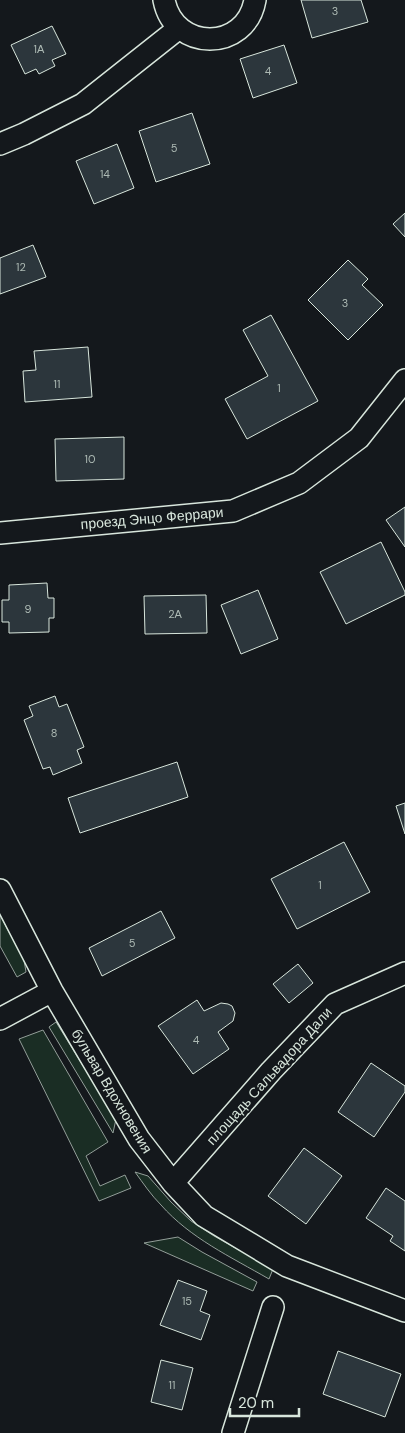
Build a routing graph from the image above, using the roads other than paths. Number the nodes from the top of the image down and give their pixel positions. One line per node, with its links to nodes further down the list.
1 (164, 0): 3 (street)
2 (255, 0): 3 (street)
3 (179, 28): 4 (street)
4 (0, 144)
5 (405, 380): 6 (street, проезд Энцо Феррари)
6 (0, 532)
7 (0, 890): 9 (street, бульвар Вдохновения)
8 (405, 973): 11 (street, площадь Сальвадора Дали)
9 (52, 991): 10 (street); 11 (street, бульвар Вдохновения)
10 (0, 1019)
11 (173, 1183): 13 (street, бульвар Вдохновения)
12 (274, 1307): 14 (street)
13 (405, 1311)
14 (233, 1433)

